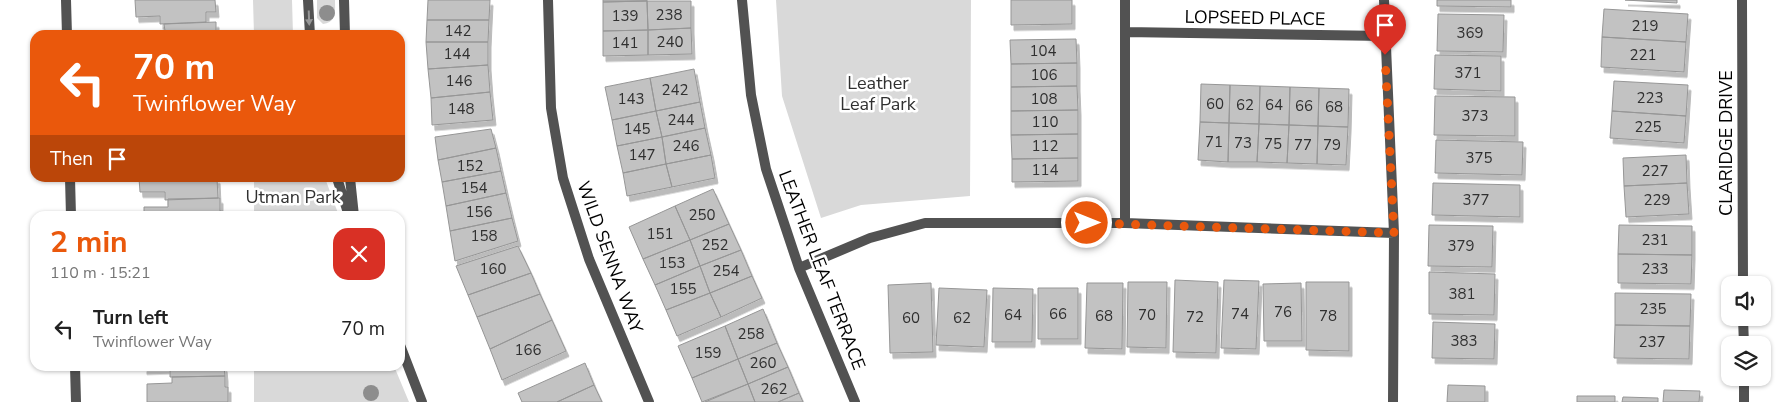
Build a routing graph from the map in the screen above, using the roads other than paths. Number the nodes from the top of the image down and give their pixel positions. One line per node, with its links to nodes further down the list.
1 (66, 0): 9 (street)
2 (308, 0): 10 (street, one-way to 10)
3 (344, 0): 11 (street)
4 (548, 0): 29 (street, WILD SENNA WAY)
5 (742, 0): 22 (street, LEATHER LEAF TERRACE)
6 (1125, 0): 12 (street)
7 (1384, 0): 13 (street)
8 (1742, 0): 23 (street, CLARIDGE DRIVE)
9 (67, 30)
10 (310, 30)
11 (345, 30)
12 (1125, 32): 13 (street, LOPSEED PLACE); 20 (street)
13 (1384, 36): 21 (street)
14 (70, 182): 17 (street)
15 (338, 182): 18 (street)
16 (350, 182): 19 (street)
17 (71, 211)
18 (348, 211)
19 (353, 211)
20 (1124, 223): 21 (street); 22 (street)
21 (1394, 233): 31 (street)
22 (799, 268): 30 (street, LEATHER LEAF TERRACE)
23 (1743, 276)
24 (405, 358): 28 (street)
25 (75, 371): 27 (street)
26 (1744, 386): 32 (street)
27 (76, 402)
28 (422, 402)
29 (649, 402)
30 (855, 402)
31 (1393, 402)
32 (1744, 402)

